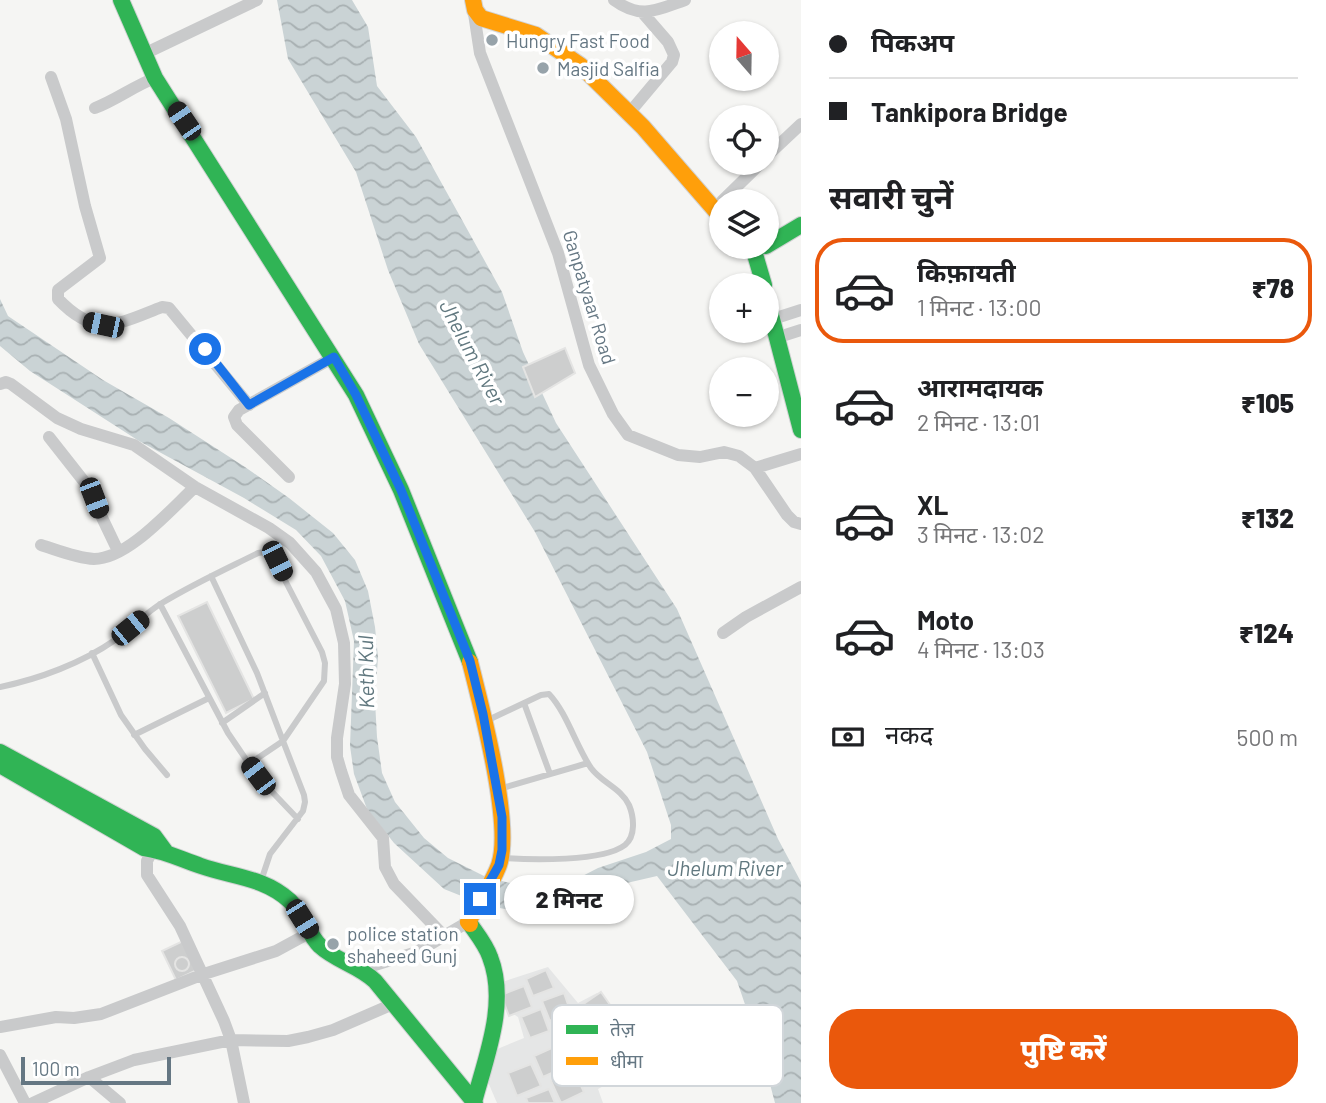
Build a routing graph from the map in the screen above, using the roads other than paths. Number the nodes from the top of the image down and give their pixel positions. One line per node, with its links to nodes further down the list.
1 (121, 0): 7 (street)
2 (257, 0): 7 (street)
3 (614, 0): 6 (street)
4 (685, 0): 6 (street)
5 (473, 3): 11 (street); 29 (street, Ganpatyaar Road)
6 (642, 12): 11 (street)
7 (144, 54): 9 (street)
8 (51, 77): 25 (street)
9 (155, 78): 10 (street); 23 (street)
10 (95, 108)
11 (630, 112): 16 (street)
12 (801, 124): 13 (street)
13 (779, 145)
14 (750, 175): 15 (street)
15 (737, 189)
16 (709, 196)
17 (801, 225): 18 (street)
18 (779, 236)
19 (801, 310): 20 (street)
20 (779, 317)
21 (801, 330): 22 (street)
22 (779, 337): 26 (street)
23 (334, 357): 25 (street); 44 (street)
24 (0, 384): 31 (street)
25 (249, 405): 30 (street)
26 (801, 430)
27 (49, 437): 34 (street)
28 (801, 454): 29 (street)
29 (755, 468): 32 (street, Ganpatyaar Road)
30 (289, 477)
31 (195, 487): 34 (street); 61 (street)
32 (801, 524)
33 (41, 545): 34 (street)
34 (118, 551)
35 (211, 576): 37 (lane); 41 (lane); 47 (lane)
36 (801, 587): 38 (street)
37 (160, 604): 39 (lane); 42 (lane)
38 (723, 633)
39 (92, 653): 40 (lane); 46 (lane)
40 (0, 687)
41 (265, 693): 45 (lane); 47 (lane)
42 (209, 698): 45 (lane); 46 (lane)
43 (524, 703): 44 (lane); 49 (lane); 52 (lane)
44 (485, 722): 54 (street)
45 (222, 723): 50 (lane)
46 (134, 735): 53 (lane)
47 (283, 741): 50 (lane); 55 (lane)
48 (0, 751): 56 (street)
49 (588, 763): 52 (lane); 57 (lane)
50 (249, 764): 55 (lane)
51 (0, 765): 56 (street)
52 (550, 774): 54 (lane)
53 (167, 775)
54 (497, 789): 57 (street)
55 (298, 819): 58 (lane)
56 (158, 851): 58 (street); 63 (street)
57 (500, 862): 59 (street)
58 (261, 881): 60 (street)
59 (469, 919): 61 (street); 69 (street)
60 (311, 932): 62 (street); 63 (street)
61 (445, 937): 62 (street)
62 (362, 969): 64 (street)
63 (204, 974): 65 (street); 66 (street)
64 (393, 1003): 66 (street); 69 (street)
65 (0, 1027)
66 (231, 1040): 68 (street); 73 (street)
67 (0, 1055): 70 (street)
68 (89, 1077): 71 (street); 72 (street)
69 (475, 1102)
70 (25, 1103)
71 (33, 1103)
72 (120, 1103)
73 (244, 1103)

